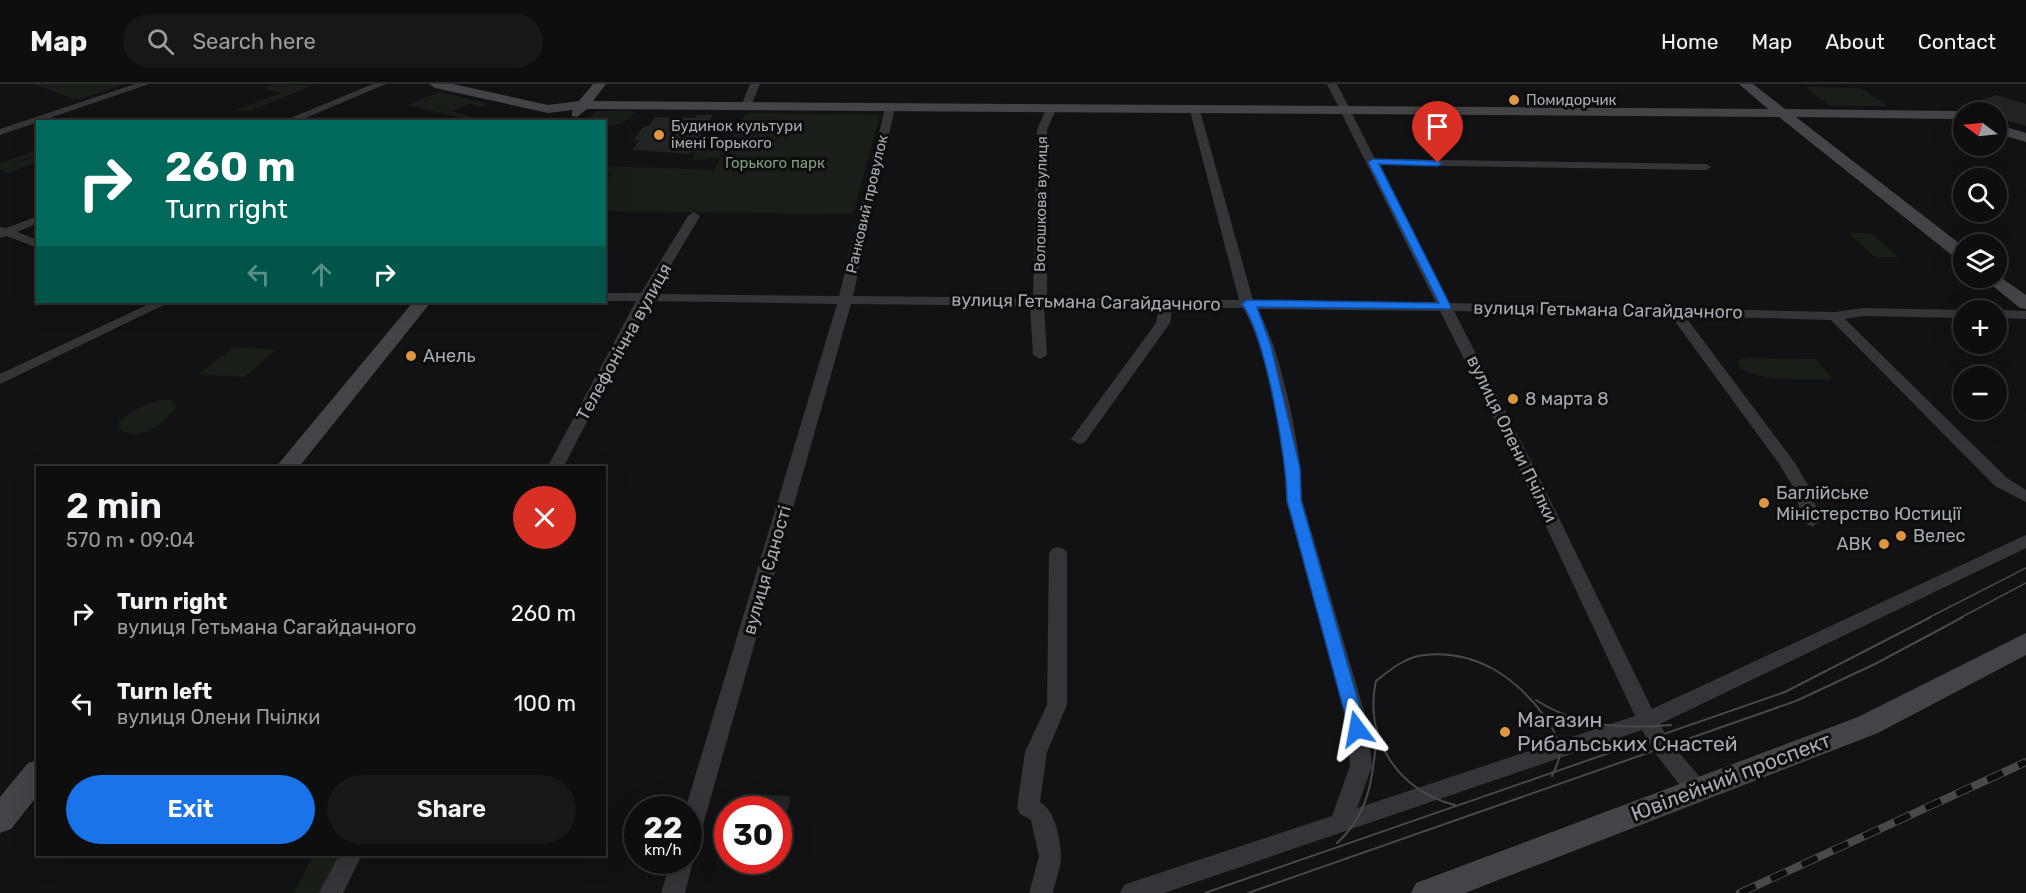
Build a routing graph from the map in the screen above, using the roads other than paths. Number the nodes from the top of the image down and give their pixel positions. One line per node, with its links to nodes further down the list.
1 (144, 84): 20 (street)
2 (381, 84): 17 (street)
3 (435, 84): 11 (street)
4 (600, 84): 8 (street)
5 (755, 84): 9 (street)
6 (1332, 84): 13 (street, вулиця Олени Пчілки)
7 (1745, 84): 15 (street)
8 (583, 105): 9 (street); 11 (street); 19 (street)
9 (746, 106): 10 (street)
10 (890, 108): 12 (street); 33 (street, Ранковий провулок)
11 (553, 109): 18 (street)
12 (1051, 109): 14 (street); 34 (street, Волошкова вулиця)
13 (1345, 110): 14 (street); 15 (street); 23 (street, вулиця Олени Пчілки)
14 (1195, 111): 38 (street)
15 (1781, 113): 16 (street); 29 (street)
16 (1953, 115)
17 (291, 120)
18 (569, 120)
19 (571, 120)
20 (0, 132)
21 (2007, 132): 22 (street)
22 (2026, 138)
23 (1373, 162): 24 (street); 40 (street, вулиця Олени Пчілки)
24 (1706, 167)
25 (694, 216): 32 (street, Телефонічна вулиця)
26 (36, 220): 27 (street)
27 (2, 232): 28 (street)
28 (36, 243)
29 (1953, 247)
30 (2005, 288): 39 (street)
31 (606, 297): 32 (street, вулиця Гетьмана Сагайдачного)
32 (645, 297): 33 (street, вулиця Гетьмана Сагайдачного); 50 (street, Телефонічна вулиця)
33 (845, 300): 34 (street, вулиця Гетьмана Сагайдачного); 59 (street, вулиця Єдності)
34 (1040, 302): 37 (street, вулиця Гетьмана Сагайдачного); 46 (street, Волошкова вулиця)
35 (162, 303): 47 (street)
36 (421, 303): 49 (street)
37 (1166, 303): 38 (street, вулиця Гетьмана Сагайдачного); 48 (street)
38 (1247, 304): 40 (street, вулиця Гетьмана Сагайдачного); 61 (street)
39 (2026, 304)
40 (1446, 307): 41 (street, вулиця Гетьмана Сагайдачного); 56 (street, вулиця Олени Пчілки)
41 (1675, 312): 45 (street, вулиця Гетьмана Сагайдачного); 52 (street)
42 (1953, 314): 45 (street, вулиця Гетьмана Сагайдачного)
43 (2007, 314): 44 (street)
44 (2026, 315)
45 (1834, 316): 51 (street)
46 (1040, 355)
47 (0, 380)
48 (1079, 439)
49 (288, 466)
50 (556, 466)
51 (2026, 497)
52 (1812, 521)
53 (2026, 541): 56 (street)
54 (1058, 553): 66 (street)
55 (2026, 642): 58 (street, Ювілейний проспект)
56 (1648, 720): 58 (street, вулиця Олени Пчілки); 61 (street)
57 (36, 775): 60 (street)
58 (1696, 790): 68 (street, Ювілейний проспект)
59 (701, 796)
60 (0, 820)
61 (1341, 823): 67 (street)
62 (350, 856): 64 (street)
63 (678, 874): 65 (street)
64 (331, 893)
65 (673, 893)
66 (1041, 893)
67 (1132, 893)
68 (1427, 893)

